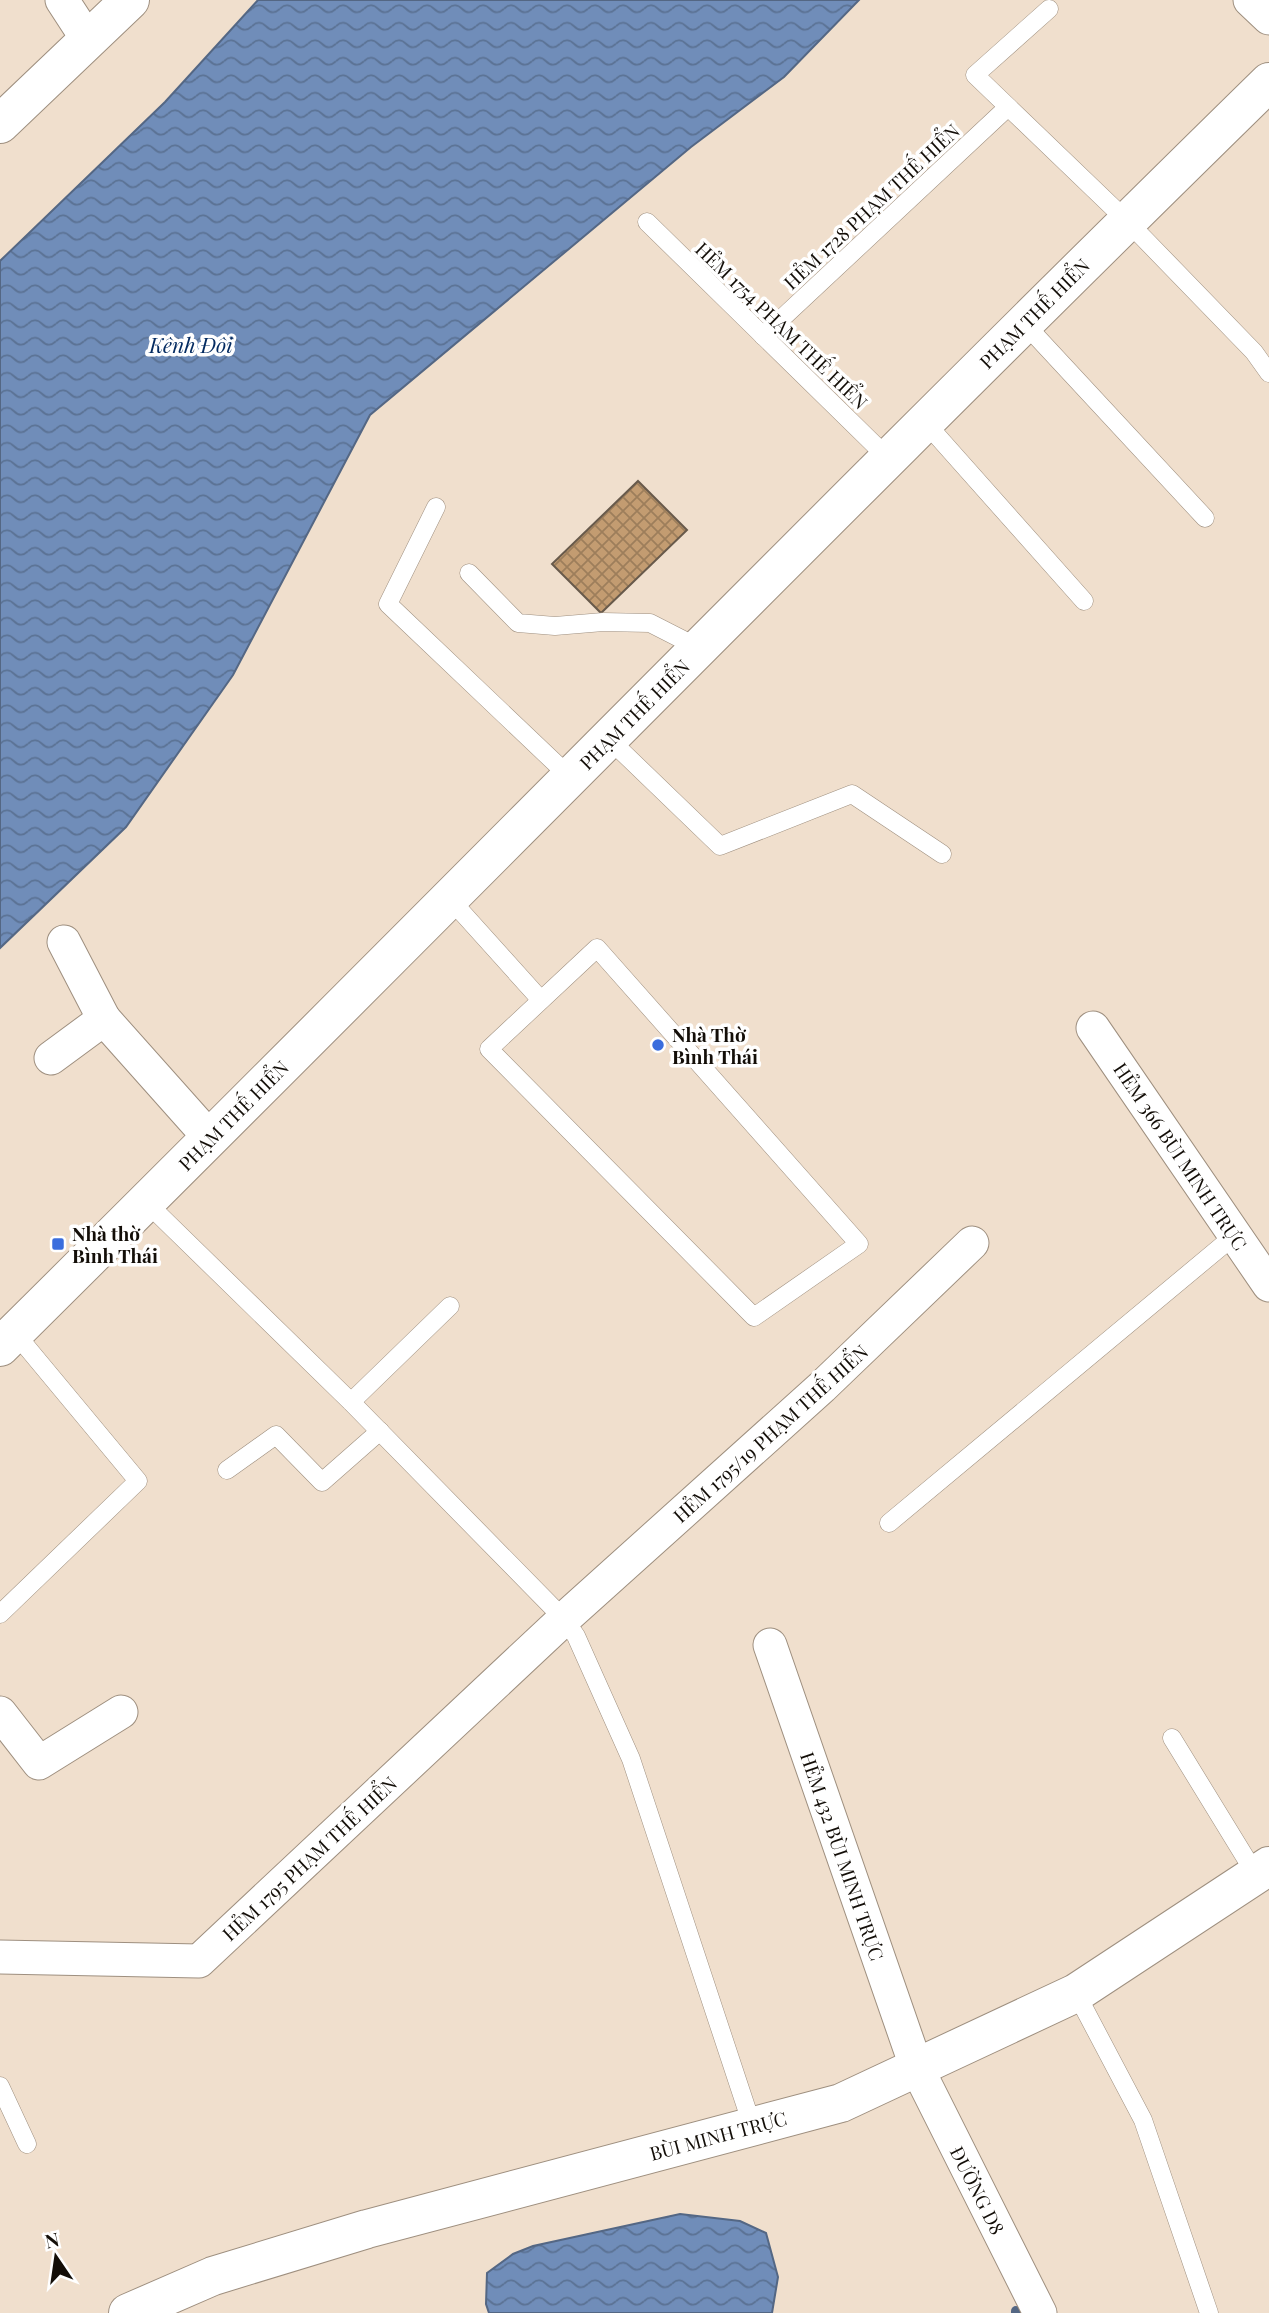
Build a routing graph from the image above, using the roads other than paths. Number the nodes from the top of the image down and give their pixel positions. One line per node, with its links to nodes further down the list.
1 (62, 0): 6 (street)
2 (130, 0): 6 (main road)
3 (1250, 0): 5 (street)
4 (1049, 9): 8 (lane)
5 (1269, 18)
6 (88, 40): 9 (main road)
7 (1269, 82): 10 (main road, PHẠM THẾ HIỂN)
8 (1008, 107): 10 (lane); 13 (lane, HẺM 1728 PHẠM THẾ HIỂN)
9 (3, 115)
10 (1127, 221): 12 (main road, PHẠM THẾ HIỂN); 14 (lane)
11 (647, 222): 13 (lane, HẺM 1754 PHẠM THẾ HIỂN)
12 (1024, 323): 15 (main road, PHẠM THẾ HIỂN); 18 (lane)
13 (763, 336): 16 (lane, HẺM 1754 PHẠM THẾ HIỂN)
14 (1269, 373)
15 (924, 421): 16 (main road, PHẠM THẾ HIỂN); 20 (lane)
16 (888, 458): 21 (main road, PHẠM THẾ HIỂN)
17 (436, 507): 23 (lane)
18 (1205, 518)
19 (469, 573): 21 (lane)
20 (1084, 601)
21 (699, 648): 22 (main road, PHẠM THẾ HIỂN)
22 (610, 740): 23 (main road, PHẠM THẾ HIỂN); 24 (lane)
23 (571, 778): 25 (main road, PHẠM THẾ HIỂN)
24 (942, 854)
25 (450, 900): 27 (lane); 31 (main road, PHẠM THẾ HIỂN)
26 (64, 942): 28 (street)
27 (540, 999): 27 (lane)
28 (104, 1019): 30 (street); 31 (street)
29 (1093, 1028): 33 (street, HẺM 366 BÙI MINH TRỰC)
30 (51, 1058)
31 (210, 1138): 32 (main road, PHẠM THẾ HIỂN)
32 (146, 1202): 37 (main road, PHẠM THẾ HIỂN); 38 (lane)
33 (1236, 1235): 35 (street, HẺM 366 BÙI MINH TRỰC); 41 (lane)
34 (972, 1243): 43 (street, HẺM 1795/19 PHẠM THẾ HIỂN)
35 (1269, 1285)
36 (450, 1306): 38 (lane)
37 (7, 1340): 42 (lane)
38 (351, 1402): 39 (lane)
39 (380, 1432): 40 (lane); 43 (lane)
40 (227, 1470)
41 (889, 1523)
42 (0, 1614)
43 (564, 1619): 49 (street, HẺM 1795 PHẠM THẾ HIỂN); 53 (lane)
44 (770, 1646): 51 (street, HẺM 432 BÙI MINH TRỰC)
45 (121, 1712): 46 (street)
46 (0, 1713)
47 (1172, 1738): 48 (lane)
48 (1262, 1871): 50 (main road, BÙI MINH TRỰC)
49 (0, 1957)
50 (1076, 1993): 51 (main road, BÙI MINH TRỰC); 57 (lane)
51 (916, 2066): 53 (main road, BÙI MINH TRỰC); 56 (street, ĐƯỜNG D8)
52 (0, 2086): 54 (lane)
53 (752, 2125): 55 (main road, BÙI MINH TRỰC)
54 (27, 2144)
55 (128, 2313)
56 (1040, 2313)
57 (1209, 2313)

